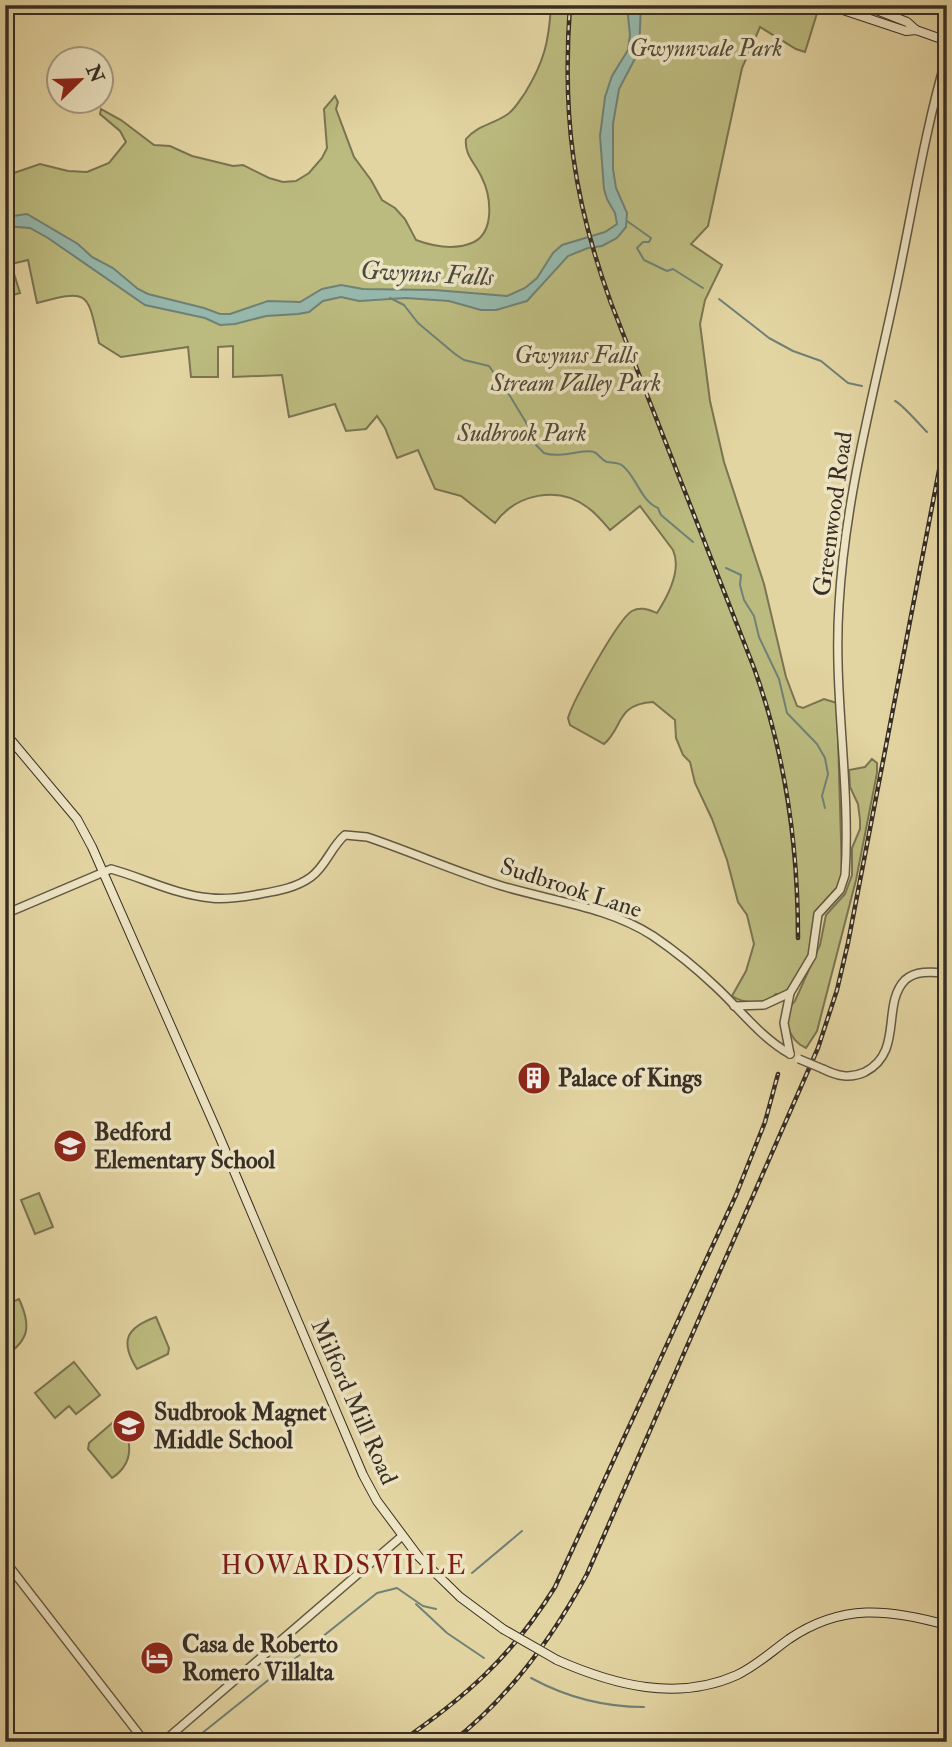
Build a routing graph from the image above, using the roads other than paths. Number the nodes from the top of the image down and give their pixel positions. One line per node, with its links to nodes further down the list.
1 (828, 5): 3 (main road)
2 (864, 5): 3 (main road)
3 (916, 30): 4 (main road)
4 (947, 41)
5 (947, 55): 10 (street, Greenwood Road)
6 (5, 733): 7 (main road, Milford Mill Road)
7 (104, 871): 8 (street); 11 (street, Sudbrook Lane); 13 (main road, Milford Mill Road)
8 (5, 914)
9 (947, 973): 12 (street, Sudbrook Lane, bridge)
10 (790, 993): 11 (street); 12 (street, Greenwood Road)
11 (734, 1006): 12 (street, Sudbrook Lane)
12 (790, 1054)
13 (401, 1537): 15 (main road, Milford Mill Road, bridge); 17 (street)
14 (5, 1561): 16 (street)
15 (947, 1625)
16 (145, 1742)
17 (163, 1742)

